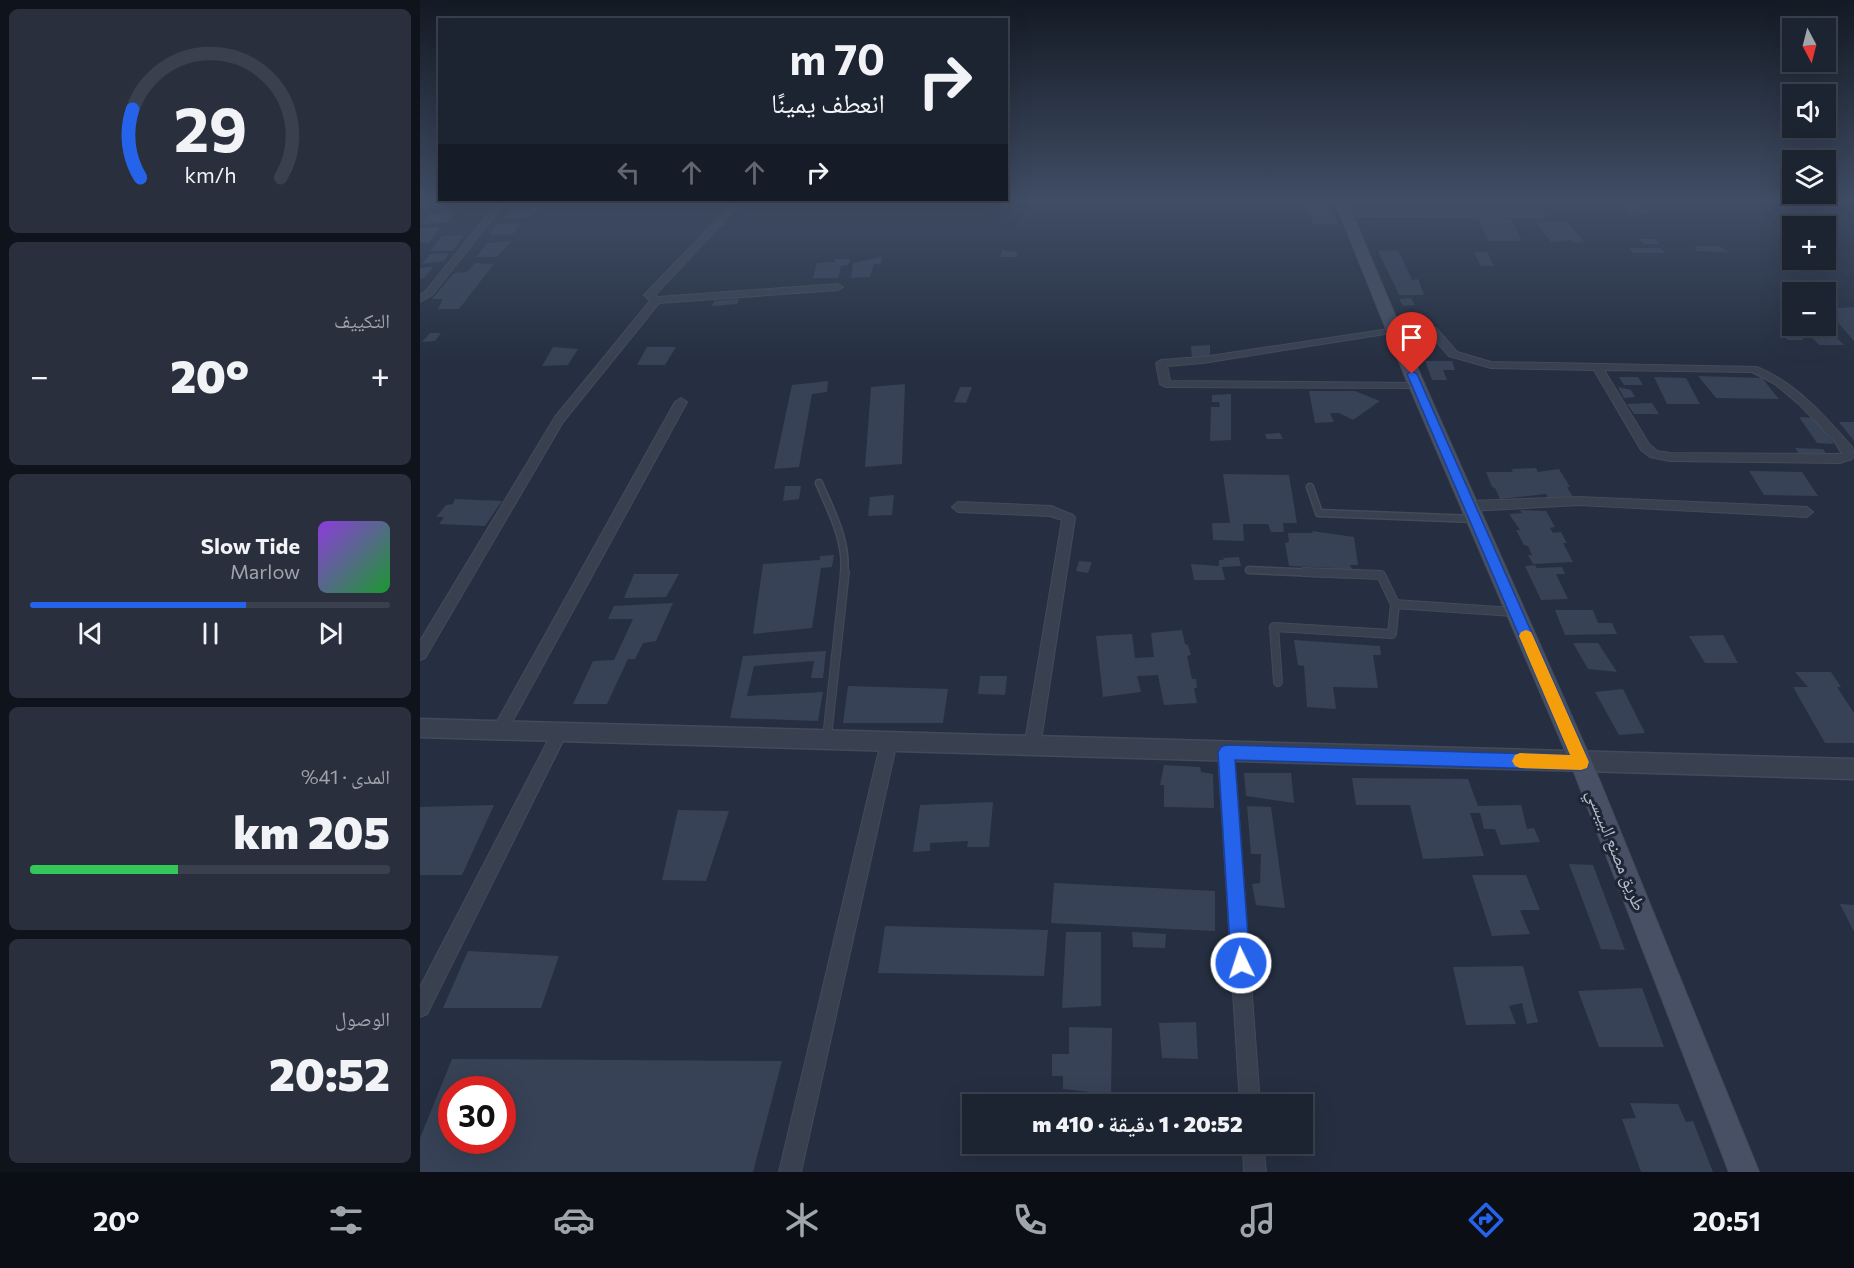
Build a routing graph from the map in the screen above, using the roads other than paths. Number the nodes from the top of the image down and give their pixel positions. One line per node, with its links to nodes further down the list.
1 (460, 254): 5 (street)
2 (689, 254): 6 (street)
3 (1362, 254): 7 (main road, طريق مصنع البيبسي)
4 (838, 287): 6 (street)
5 (420, 299)
6 (656, 300): 19 (street)
7 (1394, 330): 8 (street); 9 (main road, طريق مصنع البيبسي); 9 (street)
8 (1598, 368): 8 (street)
9 (1417, 385): 14 (main road, طريق مصنع البيبسي)
10 (681, 402): 22 (street)
11 (819, 483): 24 (lane)
12 (1310, 487): 14 (lane)
13 (958, 507): 26 (street)
14 (1472, 512): 15 (street); 18 (main road, طريق مصنع البيبسي)
15 (1808, 512)
16 (1249, 570): 17 (lane)
17 (1395, 604): 18 (lane); 20 (lane)
18 (1516, 613): 28 (main road, طريق مصنع البيبسي)
19 (420, 654)
20 (1278, 682)
21 (420, 728): 22 (street)
22 (500, 730): 23 (street)
23 (560, 732): 24 (street); 30 (street)
24 (827, 740): 25 (street)
25 (889, 742): 26 (street); 33 (street)
26 (1032, 747): 27 (street)
27 (1226, 752): 28 (street); 31 (street)
28 (1581, 762): 29 (street); 35 (main road, طريق مصنع البيبسي)
29 (1854, 769)
30 (420, 1007)
31 (1250, 1094)
32 (1254, 1154): 34 (street)
33 (790, 1172)
34 (1255, 1172)
35 (1744, 1172)

